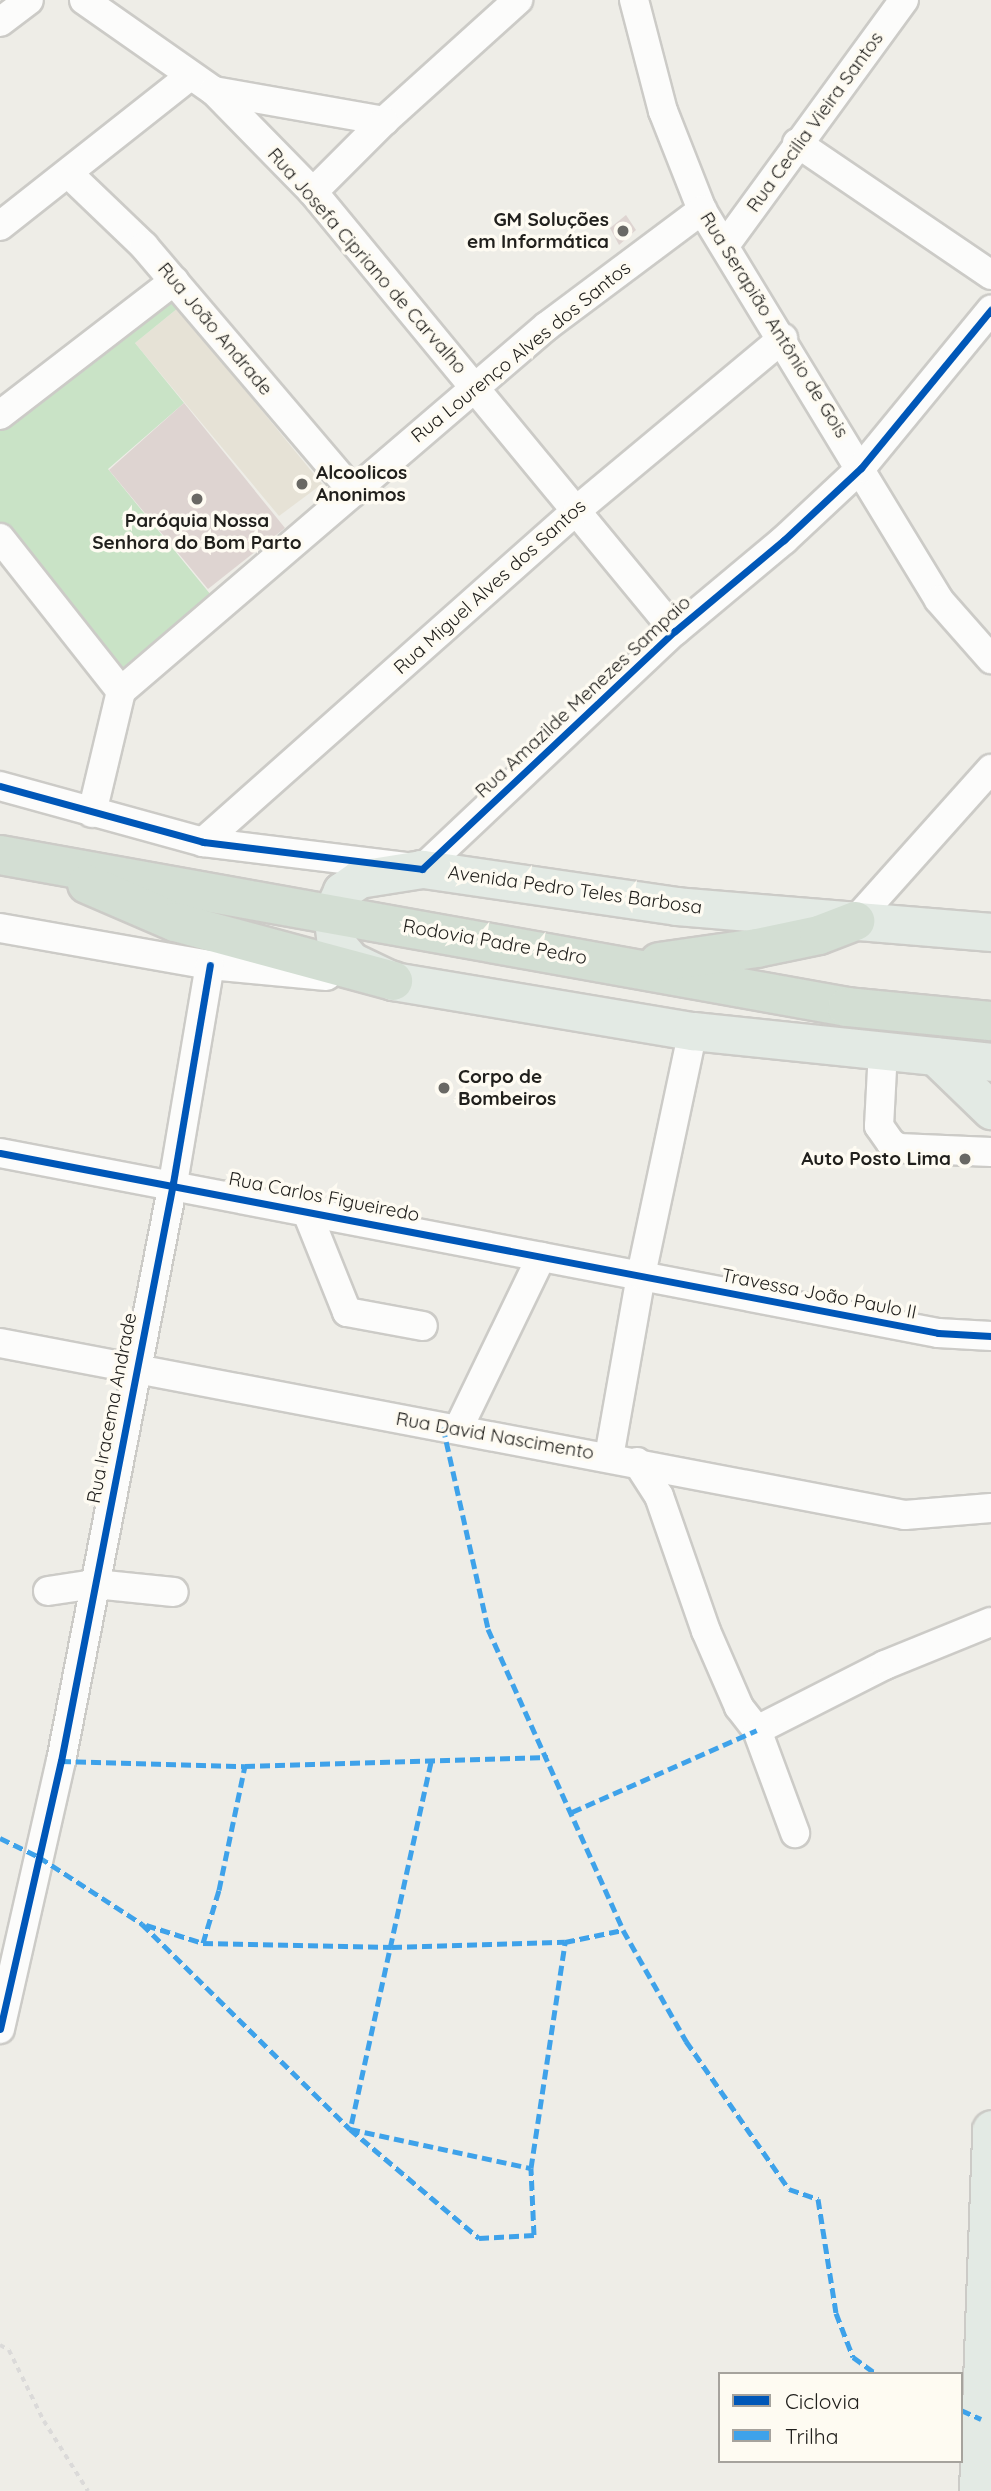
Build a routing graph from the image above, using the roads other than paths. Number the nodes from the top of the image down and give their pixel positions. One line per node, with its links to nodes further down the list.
1 (29, 0): 6 (street)
2 (84, 0): 7 (street)
3 (518, 0): 9 (street)
4 (634, 0): 13 (street, Rua Serapião Antônio de Gois)
5 (904, 0): 10 (street, Rua Cecilia Vieira Santos)
6 (0, 22)
7 (189, 78): 8 (street); 11 (street)
8 (214, 91): 9 (street); 12 (street, Rua Josefa Cipriano de Carvalho)
9 (384, 121): 12 (street)
10 (797, 144): 15 (street, Rua Cecilia Vieira Santos); 16 (street)
11 (69, 174): 14 (street); 17 (street, Rua João Andrade)
12 (313, 192): 20 (street, Rua Josefa Cipriano de Carvalho)
13 (702, 210): 15 (street, Rua Serapião Antônio de Gois); 20 (street, Rua Lourenço Alves dos Santos)
14 (0, 226)
15 (726, 244): 19 (street, Rua Serapião Antônio de Gois)
16 (991, 275)
17 (174, 281): 21 (street); 23 (street, Rua João Andrade)
18 (991, 310): 22 (street, Rua Amazilde Menezes Sampaio)
19 (783, 338): 22 (street, Rua Serapião Antônio de Gois); 24 (street, Rua Miguel Alves dos Santos)
20 (475, 386): 23 (street, Rua Lourenço Alves dos Santos); 24 (street, Rua Josefa Cipriano de Carvalho)
21 (0, 415)
22 (861, 468): 26 (street, Rua Amazilde Menezes Sampaio); 27 (street, Rua Serapião Antônio de Gois)
23 (353, 492): 28 (street, Rua Lourenço Alves dos Santos)
24 (578, 509): 26 (street, Rua Josefa Cipriano de Carvalho); 32 (street, Rua Miguel Alves dos Santos)
25 (0, 538): 28 (street)
26 (675, 631): 34 (street, Rua Amazilde Menezes Sampaio)
27 (991, 659)
28 (121, 691): 31 (street)
29 (991, 769): 36 (street)
30 (0, 786): 31 (street, Avenida Pedro Teles Barbosa)
31 (92, 813): 32 (street, Avenida Pedro Teles Barbosa)
32 (203, 842): 34 (street, Avenida Pedro Teles Barbosa)
33 (13, 856): 35 (highway, Rodovia Padre Pedro); 41 (highway)
34 (422, 869): 35 (main road); 36 (main road, Avenida Pedro Teles Barbosa)
35 (332, 912): 40 (highway, Rodovia Padre Pedro); 41 (main road)
36 (855, 921): 38 (main road, Avenida Pedro Teles Barbosa); 40 (highway)
37 (0, 928): 39 (street)
38 (991, 932)
39 (210, 965): 41 (street); 50 (street, Rua Iracema Andrade)
40 (629, 967): 42 (highway, Rodovia Padre Pedro)
41 (393, 981): 43 (main road)
42 (991, 1021)
43 (693, 1031): 44 (main road); 53 (street)
44 (883, 1050): 45 (main road); 48 (street)
45 (935, 1056): 46 (main road); 47 (main road)
46 (991, 1062)
47 (991, 1110)
48 (991, 1152)
49 (0, 1153): 50 (street, Rua Carlos Figueiredo)
50 (173, 1183): 51 (street, Rua Carlos Figueiredo); 57 (street, Rua Iracema Andrade)
51 (306, 1210): 52 (street, Rua Carlos Figueiredo); 54 (street)
52 (541, 1257): 53 (street, Rua Carlos Figueiredo); 58 (street)
53 (641, 1275): 55 (street, Travessa João Paulo II); 59 (street)
54 (423, 1326)
55 (991, 1336)
56 (0, 1343): 57 (street, Rua David Nascimento)
57 (136, 1366): 58 (street, Rua David Nascimento); 62 (street, Rua Iracema Andrade)
58 (459, 1427): 59 (street, Rua David Nascimento)
59 (609, 1457): 60 (street, Rua David Nascimento)
60 (637, 1462): 61 (street, Rua David Nascimento); 66 (street)
61 (991, 1508)
62 (95, 1584): 63 (street); 64 (street); 68 (street, Rua Iracema Andrade)
63 (48, 1591)
64 (174, 1592)
65 (991, 1622): 66 (street)
66 (757, 1730): 67 (street)
67 (795, 1833)
68 (0, 2029)
69 (991, 2129): 70 (main road)
70 (986, 2420): 71 (main road)
71 (978, 2491)

